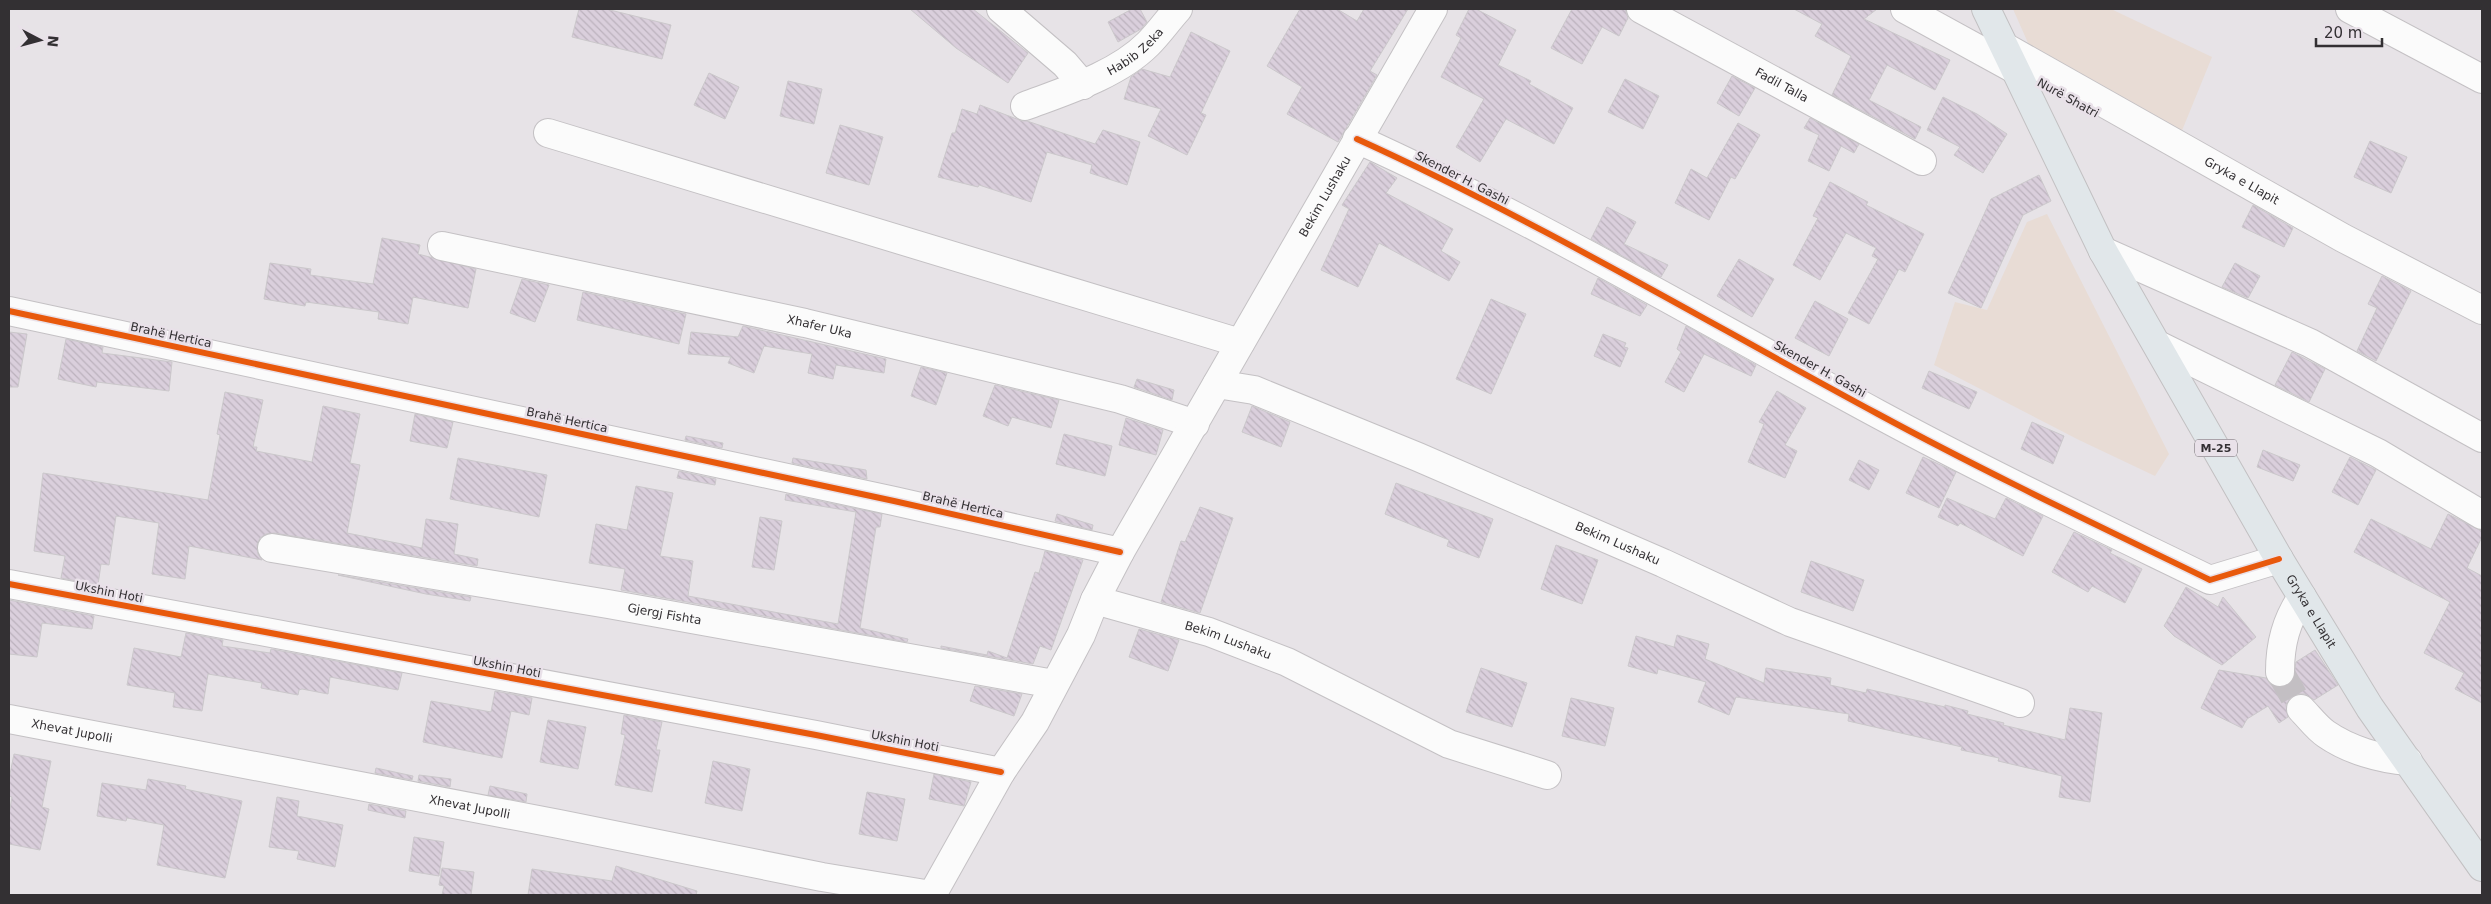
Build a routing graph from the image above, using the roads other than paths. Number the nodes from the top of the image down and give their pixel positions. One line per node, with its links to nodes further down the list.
1 (1001, 9): 10 (street)
2 (1178, 9): 10 (street, Habib Zeka)
3 (1433, 9): 13 (street, Bekim Lushaku)
4 (1641, 9): 14 (street, Fadil Talla)
5 (1905, 9): 8 (street, Nurë Shatri)
6 (1986, 9): 8 (main road, Gryka e Llapit / M-25)
7 (2350, 9): 9 (street)
8 (2009, 58): 15 (street, Nurë Shatri); 17 (main road, Gryka e Llapit / M-25); 18 (street, Gryka e Llapit)
9 (2478, 67)
10 (1083, 84): 11 (street, Habib Zeka)
11 (1025, 106)
12 (548, 133): 20 (street)
13 (1357, 139): 20 (street, Bekim Lushaku); 28 (street, Skender H. Gashi)
14 (1922, 161)
15 (2227, 194)
16 (442, 246): 23 (street, Xhafer Uka)
17 (2102, 251): 21 (main road, Gryka e Llapit / M-25); 24 (street)
18 (2482, 310)
19 (9, 311): 27 (street, Brahë Hertica)
20 (1240, 343): 22 (street, Bekim Lushaku)
21 (2158, 345): 25 (street); 28 (main road, Gryka e Llapit / M-25)
22 (1217, 384): 23 (street, Bekim Lushaku); 34 (street, Bekim Lushaku)
23 (1194, 424): 27 (street, Bekim Lushaku)
24 (2482, 438)
25 (2482, 515)
26 (272, 548): 33 (street, Gjergj Fishta)
27 (1120, 552): 31 (street, Bekim Lushaku)
28 (2279, 559): 30 (main road, Gryka e Llapit / M-25)
29 (9, 584): 38 (street, Ukshin Hoti)
30 (2302, 597): 32 (street); 37 (main road, Gryka e Llapit / M-25)
31 (1095, 600): 33 (street, Bekim Lushaku); 39 (street, Bekim Lushaku)
32 (2280, 672)
33 (1054, 684): 38 (street, Bekim Lushaku)
34 (2020, 702)
35 (2301, 709): 37 (street)
36 (9, 719): 41 (street, Xhevat Jupolli)
37 (2408, 761): 40 (main road, Gryka e Llapit / M-25)
38 (1001, 772): 41 (street, Bekim Lushaku)
39 (1547, 775)
40 (2482, 866)
41 (932, 895)

